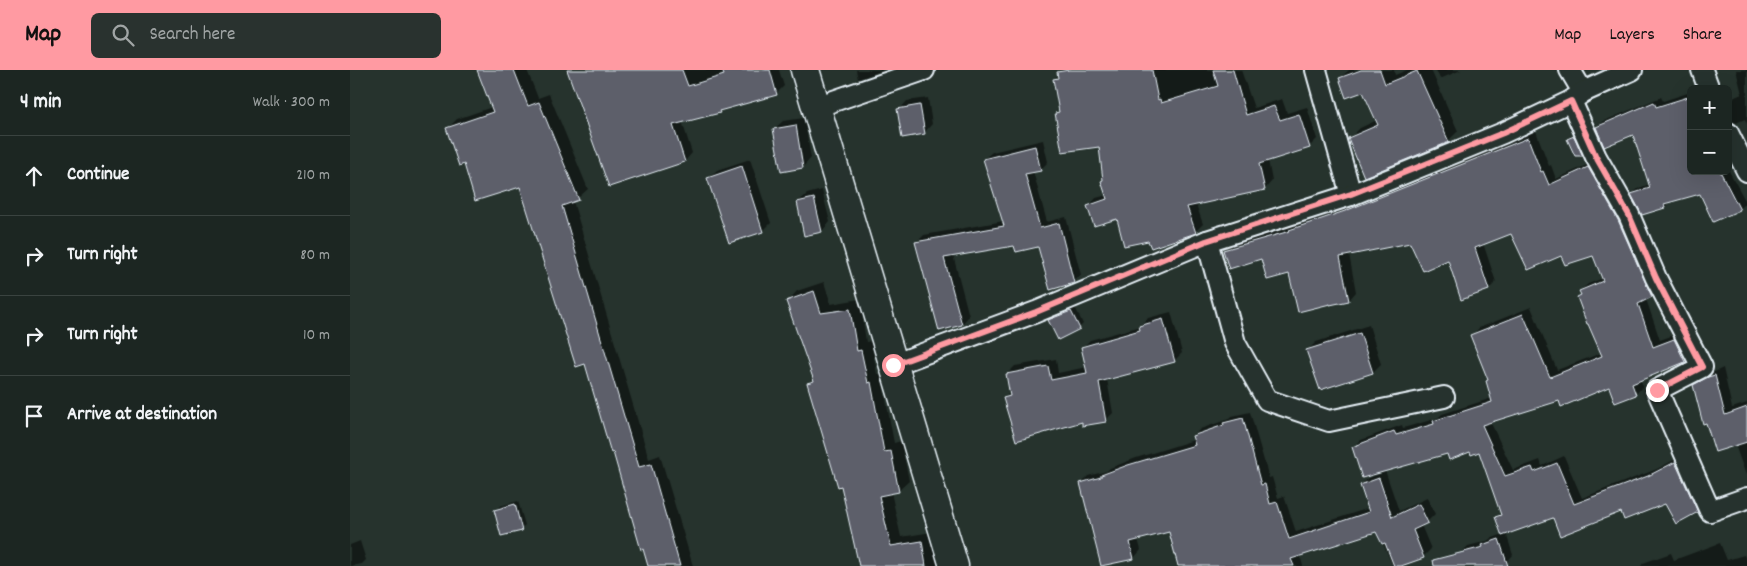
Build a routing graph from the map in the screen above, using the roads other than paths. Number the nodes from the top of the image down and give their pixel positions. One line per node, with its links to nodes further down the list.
1 (805, 70): 9 (main road)
2 (924, 70): 9 (street)
3 (1316, 70): 12 (street)
4 (1570, 70): 8 (street)
5 (1632, 70): 8 (street)
6 (1702, 70): 7 (street)
7 (1708, 85)
8 (1577, 96): 12 (street); 16 (street)
9 (816, 107): 14 (main road)
10 (1732, 142): 11 (street)
11 (1747, 171)
12 (1351, 194): 13 (street)
13 (1206, 241): 14 (street); 15 (street)
14 (893, 365): 17 (main road)
15 (1444, 397)
16 (1747, 498)
17 (954, 566)

